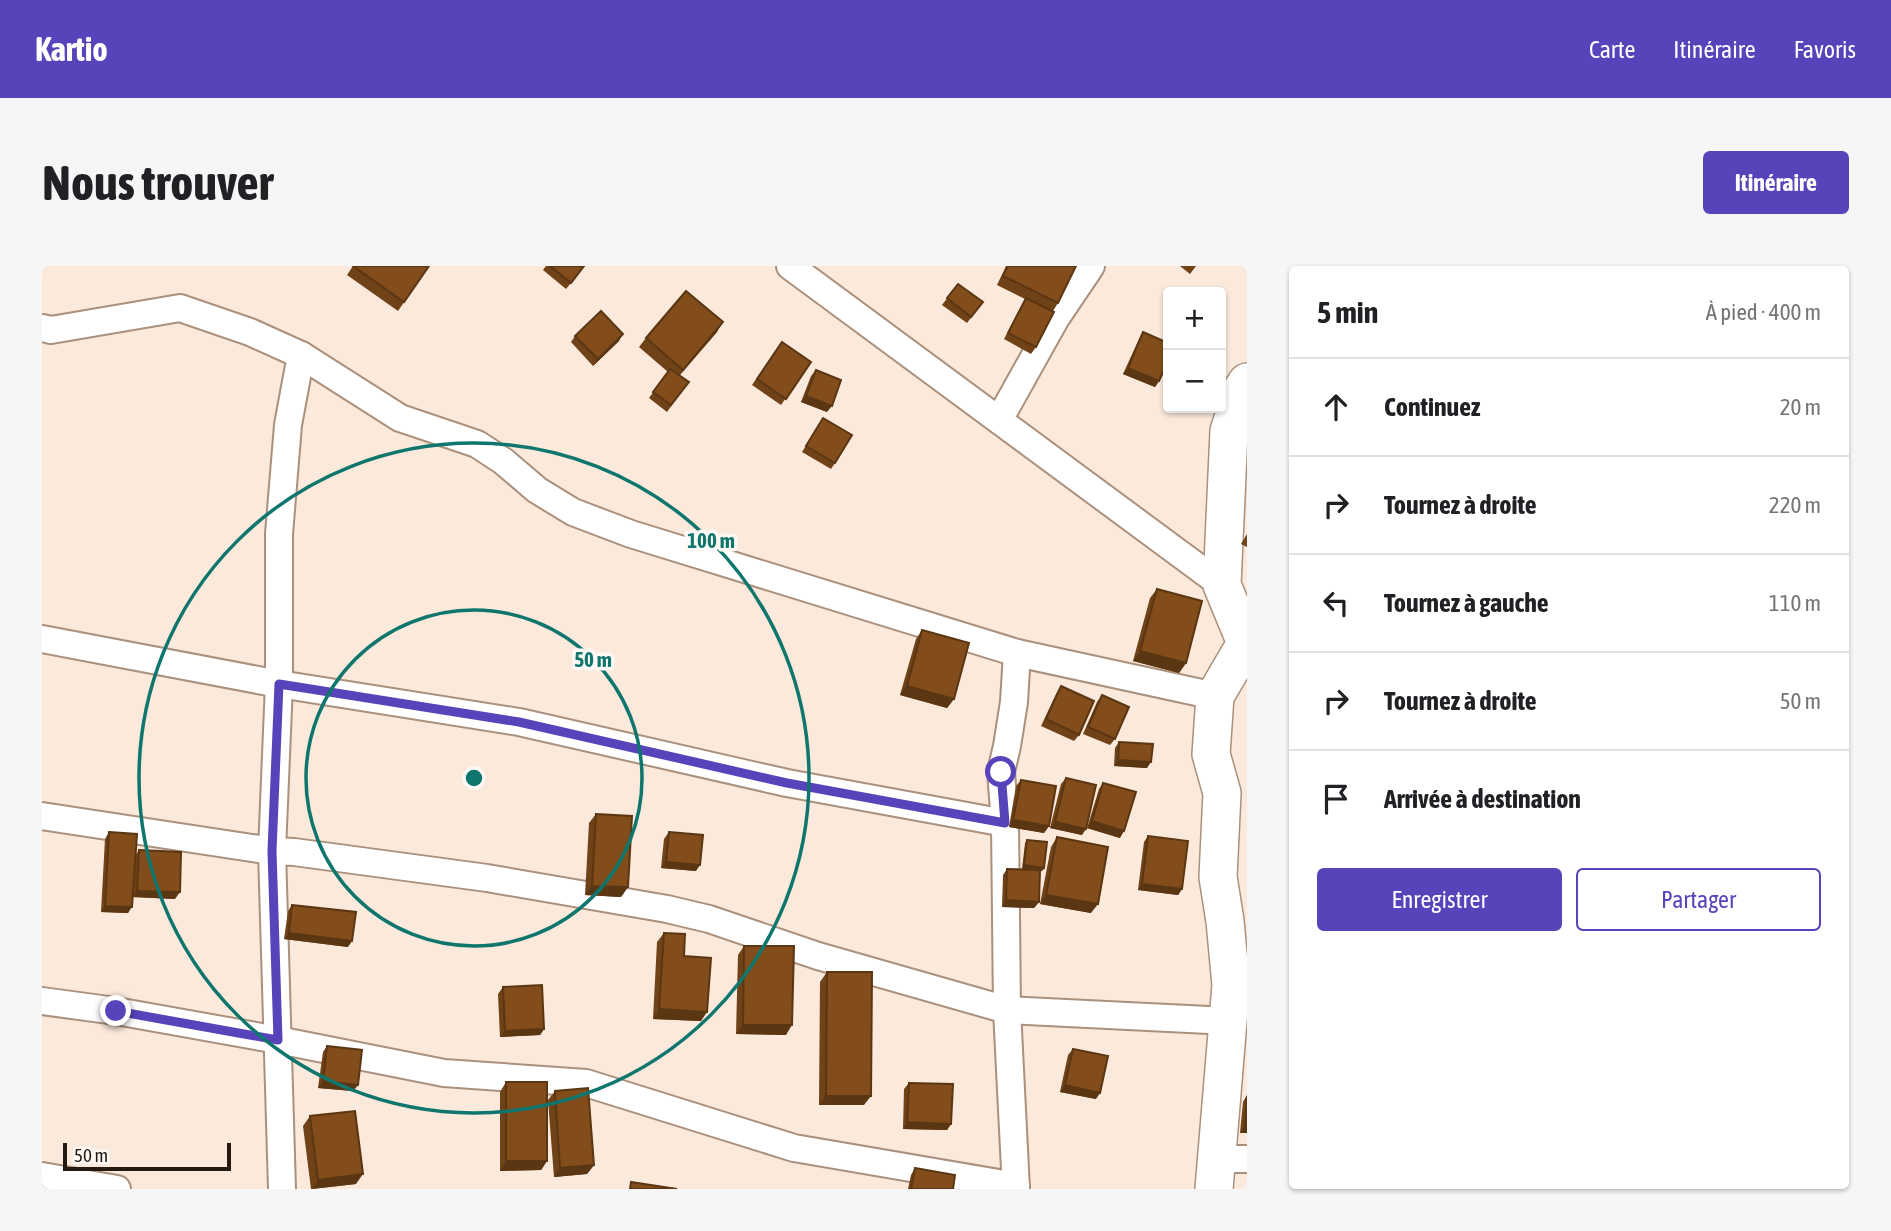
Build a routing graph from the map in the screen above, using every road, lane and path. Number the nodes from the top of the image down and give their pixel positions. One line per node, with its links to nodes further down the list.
1 (790, 266): 6 (street)
2 (1091, 266): 6 (street)
3 (42, 328): 4 (street)
4 (301, 355): 10 (street); 11 (street)
5 (1247, 382): 7 (street)
6 (999, 420): 7 (street)
7 (1222, 585): 9 (street)
8 (42, 639): 11 (street)
9 (1247, 643): 12 (street)
10 (1017, 653): 12 (street); 14 (street)
11 (279, 684): 14 (street); 15 (street)
12 (1214, 696): 18 (street)
13 (42, 816): 15 (street)
14 (1005, 823): 17 (street)
15 (272, 851): 17 (street); 19 (street)
16 (42, 1001): 19 (street)
17 (1007, 1010): 18 (street); 22 (street)
18 (1229, 1021): 20 (street)
19 (278, 1040): 22 (street); 24 (street)
20 (1226, 1169)
21 (42, 1176): 23 (street)
22 (1016, 1187)
23 (117, 1189)
24 (282, 1189)

